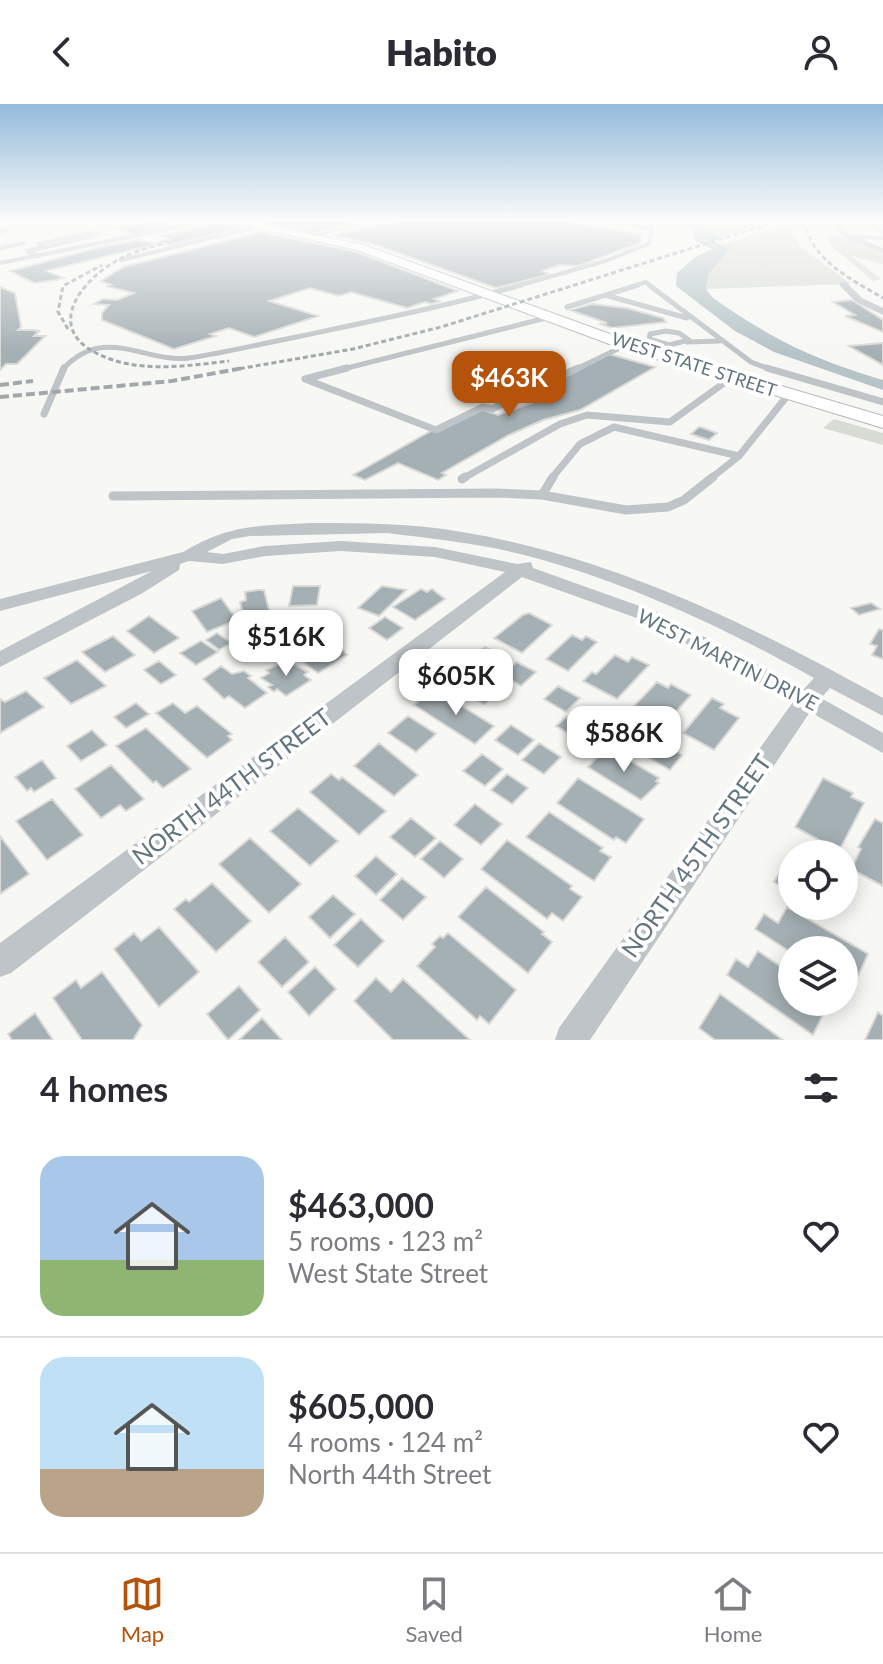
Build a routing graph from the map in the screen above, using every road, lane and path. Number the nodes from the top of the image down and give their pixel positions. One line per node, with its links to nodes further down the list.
1 (409, 265): 4 (main road, WEST STATE STREET)
2 (587, 265): 4 (lane)
3 (843, 284): 7 (street)
4 (490, 294): 8 (main road, WEST STATE STREET); 17 (lane)
5 (605, 295): 6 (lane); 9 (lane); 9 (lane)
6 (567, 307)
7 (883, 312)
8 (550, 317): 12 (main road, WEST STATE STREET); 12 (lane)
9 (690, 318): 10 (lane)
10 (720, 341): 11 (lane); 16 (lane)
11 (687, 342): 13 (lane); 13 (lane)
12 (626, 345): 13 (main road, WEST STATE STREET)
13 (651, 346): 14 (main road, WEST STATE STREET)
14 (731, 378): 15 (main road, WEST STATE STREET); 20 (lane)
15 (788, 395): 18 (main road, WEST STATE STREET); 19 (lane)
16 (883, 402)
17 (44, 414)
18 (883, 422)
19 (739, 456): 21 (lane); 21 (lane)
20 (462, 479)
21 (542, 495): 22 (lane)
22 (113, 496)
23 (189, 556): 24 (street, WEST MARTIN DRIVE); 25 (street, WEST MARTIN DRIVE); 26 (street)
24 (530, 562): 27 (street, WEST MARTIN DRIVE); 28 (street, WEST MARTIN DRIVE); 31 (street, NORTH 44TH STREET)
25 (0, 605)
26 (0, 660)
27 (828, 676): 28 (street, NORTH 45TH STREET); 29 (street, WEST MARTIN DRIVE)
28 (806, 699): 30 (street, WEST MARTIN DRIVE); 32 (street, NORTH 45TH STREET)
29 (883, 708)
30 (883, 744)
31 (0, 962)
32 (571, 1040)

